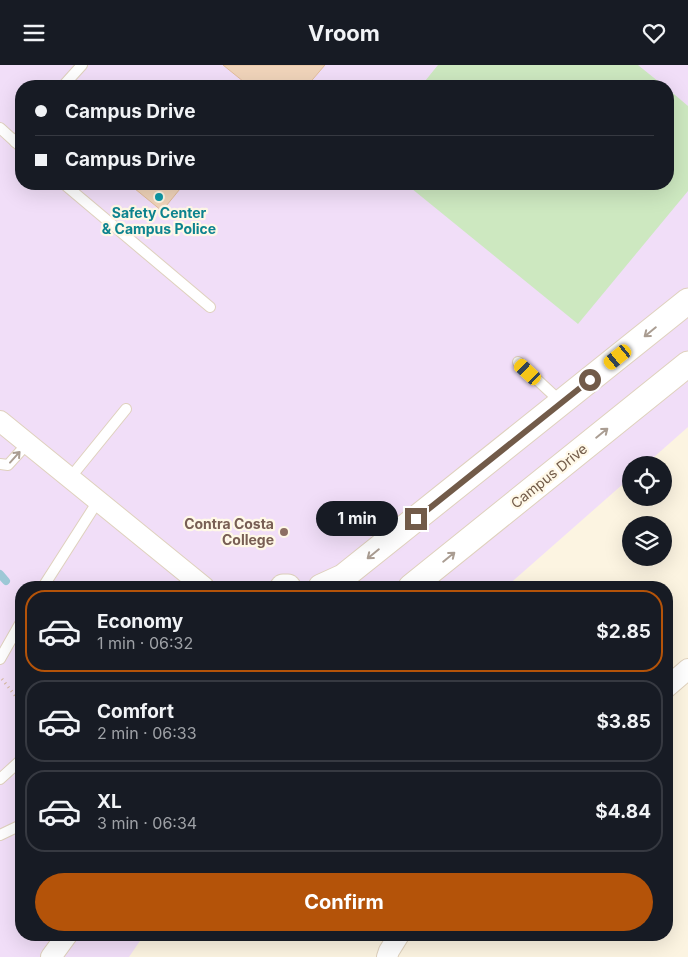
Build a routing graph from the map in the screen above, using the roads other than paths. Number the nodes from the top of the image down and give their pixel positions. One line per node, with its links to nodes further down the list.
1 (82, 65): 2 (lane)
2 (68, 80)
3 (0, 128): 4 (lane)
4 (15, 138)
5 (71, 190): 7 (lane)
6 (688, 301): 10 (street, one-way to 10)
7 (210, 307)
8 (518, 362): 10 (lane)
9 (688, 364): 20 (street, Campus Drive, one-way to 9)
10 (562, 403): 19 (street, one-way to 19)
11 (126, 409): 15 (lane)
12 (0, 421): 13 (street)
13 (28, 444): 14 (lane, one-way to 13); 15 (street)
14 (0, 464)
15 (70, 478): 16 (street)
16 (98, 501): 17 (lane); 18 (street)
17 (47, 581)
18 (197, 581)
19 (336, 581)
20 (418, 581)
21 (15, 633): 22 (lane)
22 (0, 659)
23 (688, 669): 24 (street)
24 (673, 682)
25 (15, 765): 26 (lane)
26 (0, 779)
27 (15, 828): 28 (lane)
28 (0, 835)
29 (63, 941): 31 (street)
30 (395, 941): 32 (street)
31 (51, 957)
32 (388, 957)

